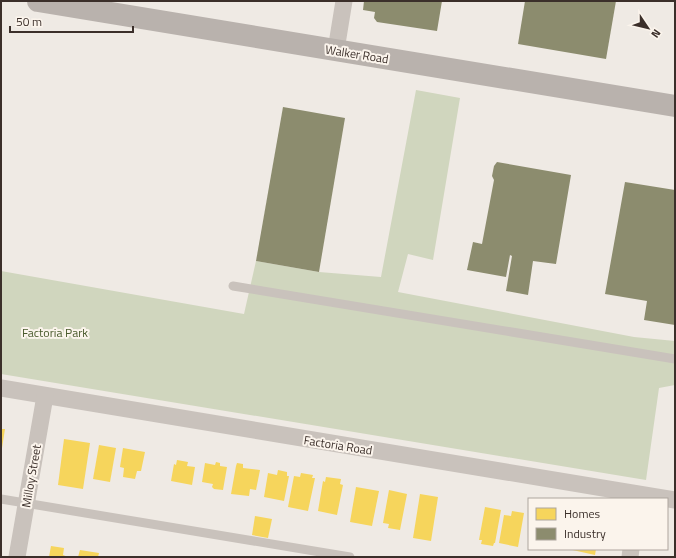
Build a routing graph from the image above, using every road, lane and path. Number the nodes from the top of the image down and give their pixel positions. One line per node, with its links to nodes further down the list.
1 (38, 1): 3 (main road, Walker Road)
2 (344, 1): 3 (street)
3 (336, 50): 4 (main road, Walker Road)
4 (675, 106)
5 (233, 286): 6 (lane)
6 (675, 359)
7 (1, 388): 8 (street, Factoria Road)
8 (45, 396): 9 (street, Factoria Road); 12 (street, Milloy Street)
9 (640, 497): 10 (street, Factoria Road)
10 (652, 498)
11 (1, 499): 12 (lane)
12 (27, 503): 13 (street, Milloy Street); 14 (lane)
13 (18, 557)
14 (350, 557)

